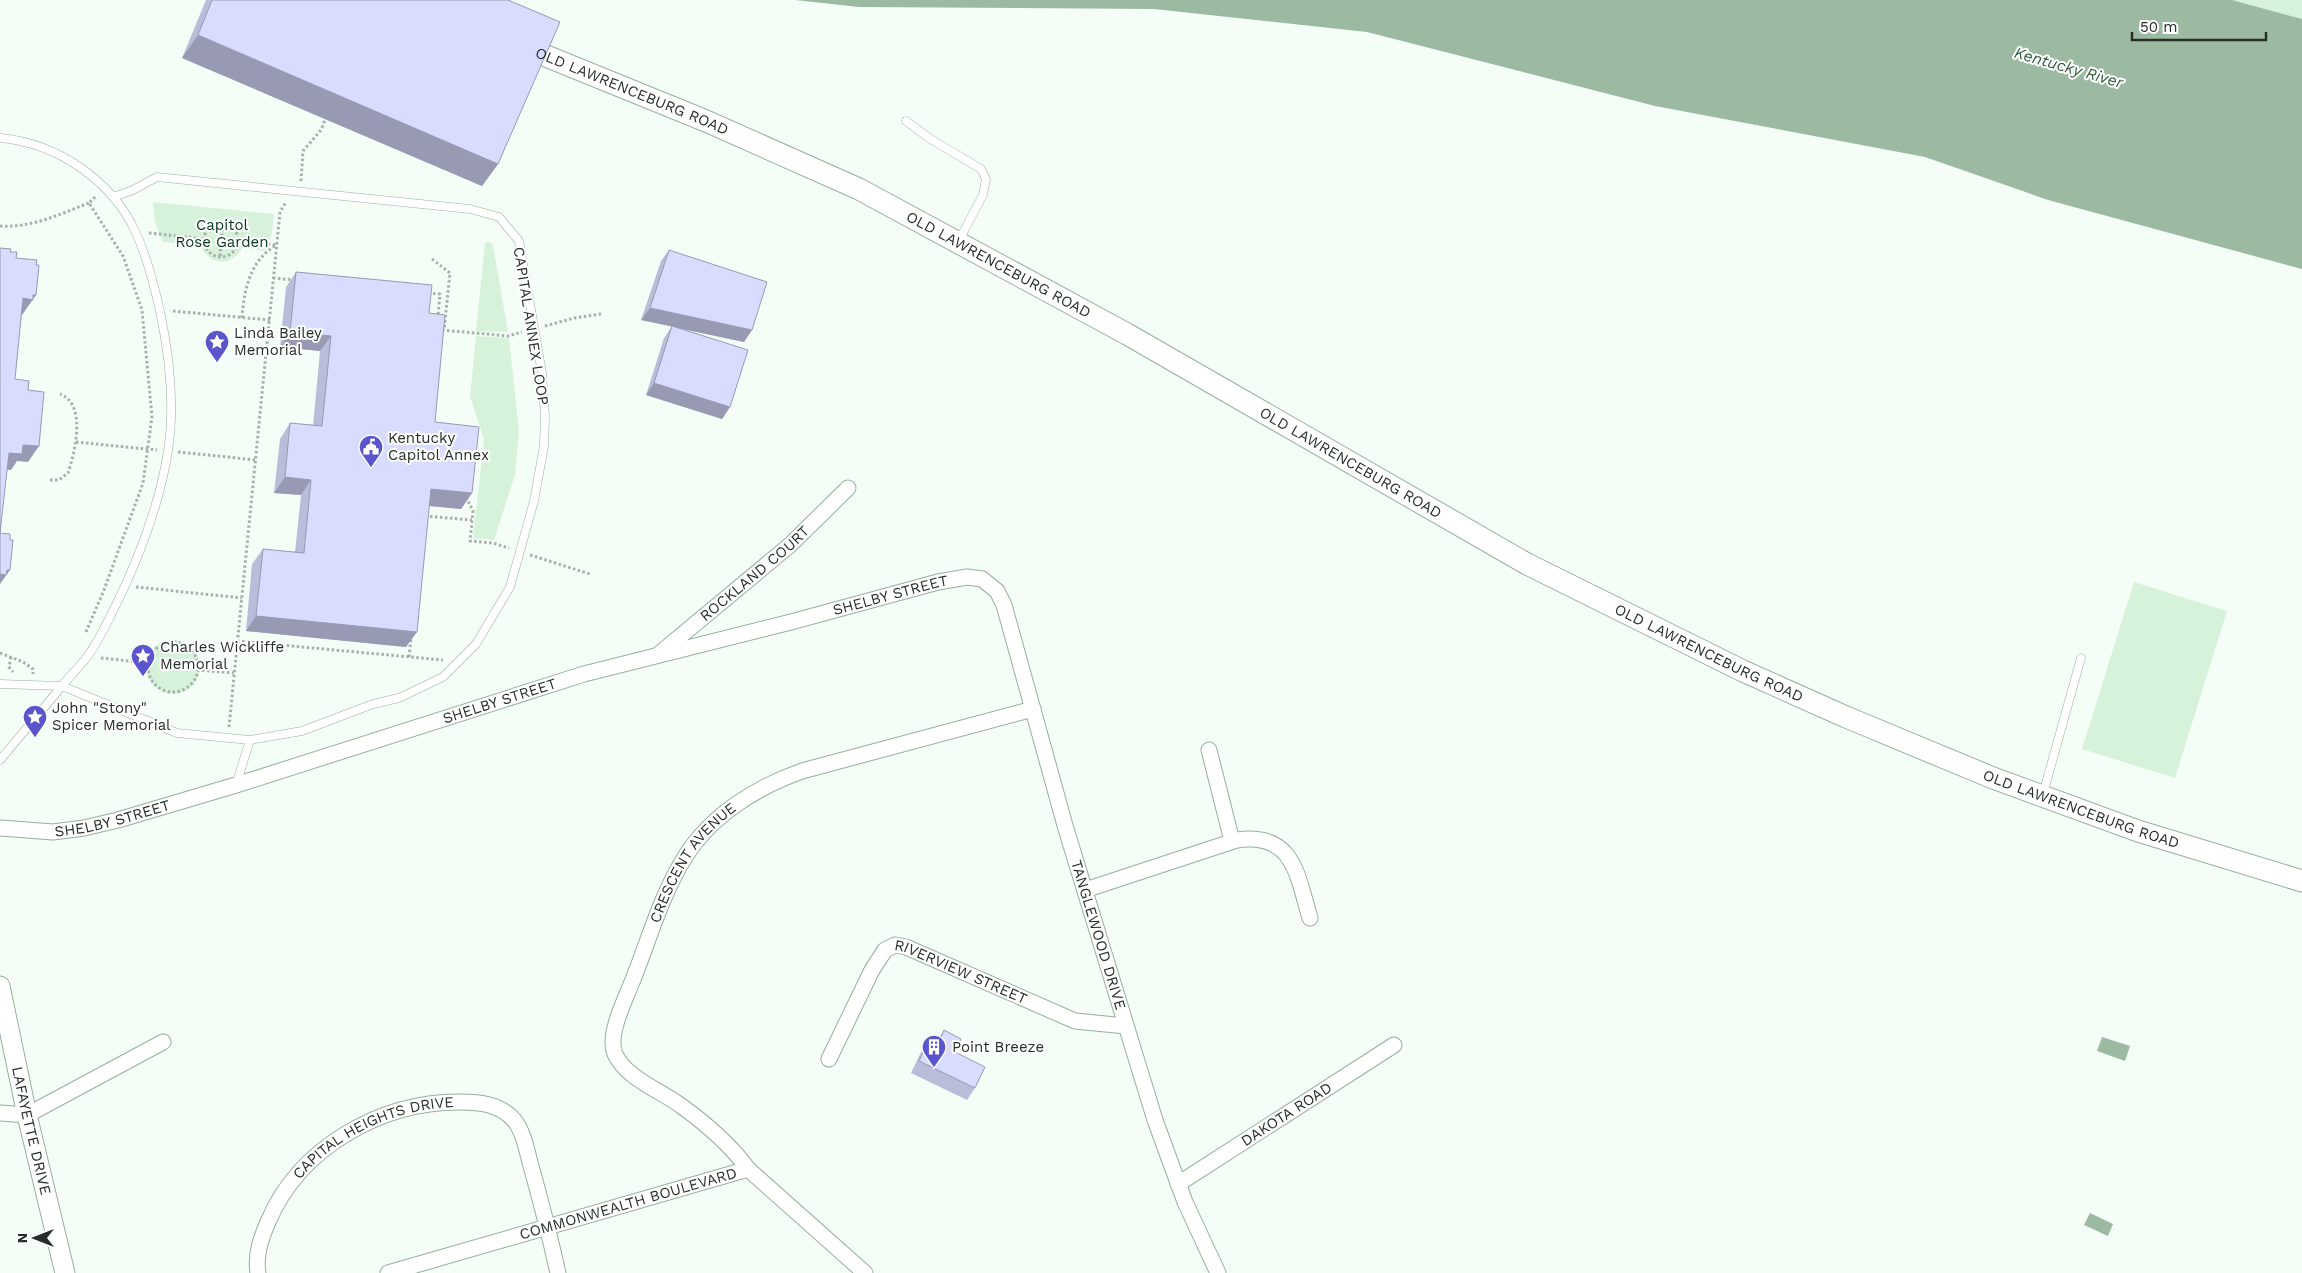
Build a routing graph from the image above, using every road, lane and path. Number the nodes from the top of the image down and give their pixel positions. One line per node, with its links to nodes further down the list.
1 (500, 36): 14 (main road, OLD LAWRENCEBURG ROAD)
2 (330, 107): 5 (path)
3 (906, 121): 14 (lane)
4 (0, 138): 7 (lane)
5 (292, 190): 7 (lane, CAPITAL ANNEX LOOP); 15 (path); 53 (lane, CAPITAL ANNEX LOOP)
6 (95, 198): 8 (path)
7 (113, 198): 11 (lane)
8 (89, 203): 10 (path); 45 (path)
9 (223, 223): 12 (path); 13 (path); 16 (path)
10 (0, 226)
11 (136, 232): 12 (path); 21 (lane)
12 (204, 239): 16 (path)
13 (238, 241): 15 (path); 16 (path)
14 (958, 242): 67 (main road, OLD LAWRENCEBURG ROAD)
15 (277, 245): 18 (path); 23 (path)
16 (220, 256)
17 (432, 259): 28 (path)
18 (273, 278): 19 (path); 24 (path)
19 (300, 280)
20 (421, 292): 25 (path)
21 (160, 310): 23 (path); 41 (lane)
22 (601, 314): 26 (path)
23 (242, 318): 24 (path)
24 (270, 320): 32 (path)
25 (437, 320)
26 (556, 323)
27 (437, 329): 28 (path)
28 (444, 330): 29 (path)
29 (508, 336)
30 (60, 394): 33 (path)
31 (236, 458): 32 (path)
32 (256, 460): 43 (path)
33 (50, 480)
34 (848, 488): 48 (street, ROCKLAND COURT)
35 (465, 497): 36 (path)
36 (472, 520): 37 (path); 38 (path)
37 (422, 525)
38 (493, 543)
39 (540, 558): 40 (path)
40 (590, 574)
41 (126, 586): 43 (path); 49 (lane)
42 (997, 591): 48 (street, SHELBY STREET); 61 (street, TANGLEWOOD DRIVE)
43 (242, 598): 46 (path)
44 (412, 628): 50 (path)
45 (84, 639)
46 (237, 641): 50 (path); 58 (path)
47 (0, 653): 51 (path)
48 (658, 655): 66 (street, SHELBY STREET)
49 (88, 656): 54 (path); 60 (lane)
50 (409, 656): 53 (path)
51 (11, 657): 56 (path); 57 (path)
52 (2081, 658): 67 (lane)
53 (460, 661): 63 (lane, CAPITAL ANNEX LOOP)
54 (148, 663): 55 (path); 55 (path)
55 (197, 670): 58 (path)
56 (20, 673)
57 (26, 674)
58 (234, 674): 62 (path)
59 (0, 684): 60 (lane)
60 (62, 686): 62 (lane, CAPITAL ANNEX LOOP); 65 (lane)
61 (1033, 709): 71 (street, TANGLEWOOD DRIVE); 80 (street, CRESCENT AVENUE)
62 (228, 738): 63 (lane, CAPITAL ANNEX LOOP)
63 (250, 740): 66 (lane)
64 (1209, 750): 69 (street)
65 (0, 760)
66 (236, 785): 68 (street, SHELBY STREET)
67 (2042, 796): 70 (main road, OLD LAWRENCEBURG ROAD)
68 (0, 828)
69 (1232, 841): 71 (street); 72 (street)
70 (2302, 881)
71 (1085, 890): 74 (street, TANGLEWOOD DRIVE)
72 (1310, 918)
73 (0, 987): 79 (street, LAFAYETTE DRIVE)
74 (1126, 1026): 77 (street, RIVERVIEW STREET); 81 (street, TANGLEWOOD DRIVE)
75 (162, 1042): 79 (street)
76 (1394, 1045): 81 (street, DAKOTA ROAD)
77 (829, 1059)
78 (0, 1113): 79 (street)
79 (27, 1115): 84 (street, LAFAYETTE DRIVE)
80 (748, 1169): 82 (street, COMMONWEALTH BOULEVARD); 87 (street, COMMONWEALTH BOULEVARD)
81 (1178, 1184): 88 (street, TANGLEWOOD DRIVE)
82 (548, 1227): 83 (street, CAPITAL HEIGHTS DRIVE); 85 (street, COMMONWEALTH BOULEVARD); 86 (street, CAPITAL HEIGHTS DRIVE)
83 (257, 1269)
84 (65, 1273)
85 (388, 1273)
86 (558, 1273)
87 (865, 1273)
88 (1218, 1273)

